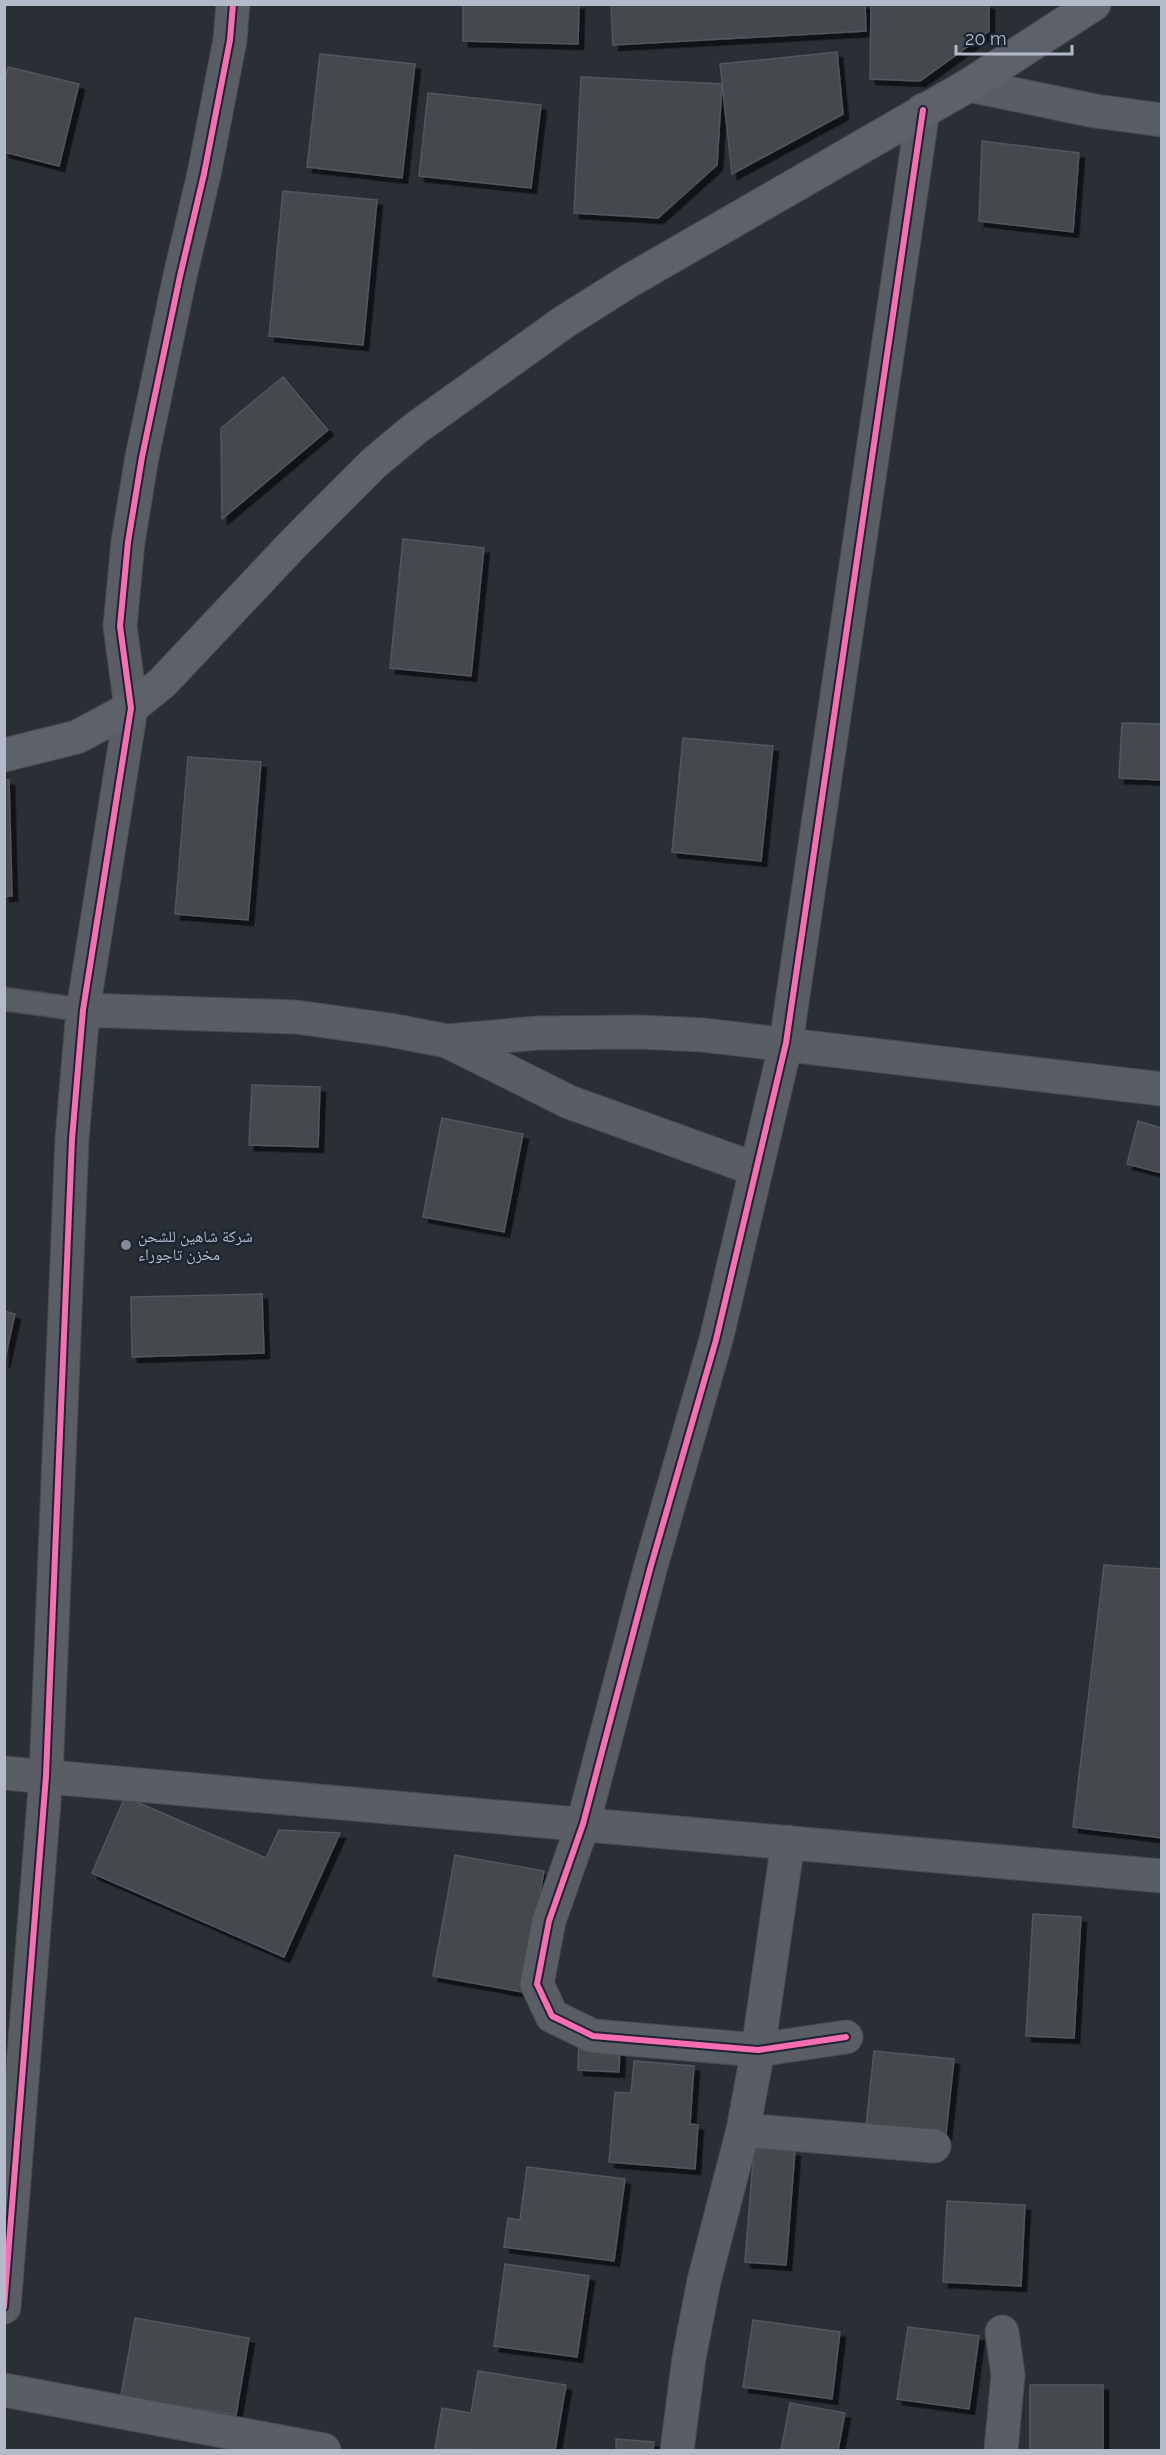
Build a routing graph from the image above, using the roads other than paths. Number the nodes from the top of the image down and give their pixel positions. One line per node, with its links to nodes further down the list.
1 (233, 4): 6 (street)
2 (1094, 4): 3 (street)
3 (969, 85): 4 (street); 5 (street)
4 (923, 110): 6 (street); 11 (street)
5 (1161, 120)
6 (131, 708): 7 (street); 9 (street)
7 (4, 755)
8 (4, 999): 9 (lane)
9 (82, 1010): 10 (street); 15 (street)
10 (447, 1041): 11 (street); 13 (street)
11 (786, 1043): 12 (street); 13 (street)
12 (1161, 1089)
13 (755, 1169): 16 (street)
14 (4, 1773): 15 (street)
15 (46, 1776): 16 (street); 23 (street)
16 (583, 1824): 17 (street); 20 (street)
17 (788, 1842): 18 (street); 20 (street)
18 (1161, 1876)
19 (846, 2037): 20 (street)
20 (759, 2050): 21 (street)
21 (743, 2130): 22 (street); 27 (street)
22 (934, 2146)
23 (4, 2307)
24 (1002, 2332): 28 (street)
25 (4, 2390): 26 (street)
26 (324, 2451)
27 (677, 2451)
28 (1001, 2451)

